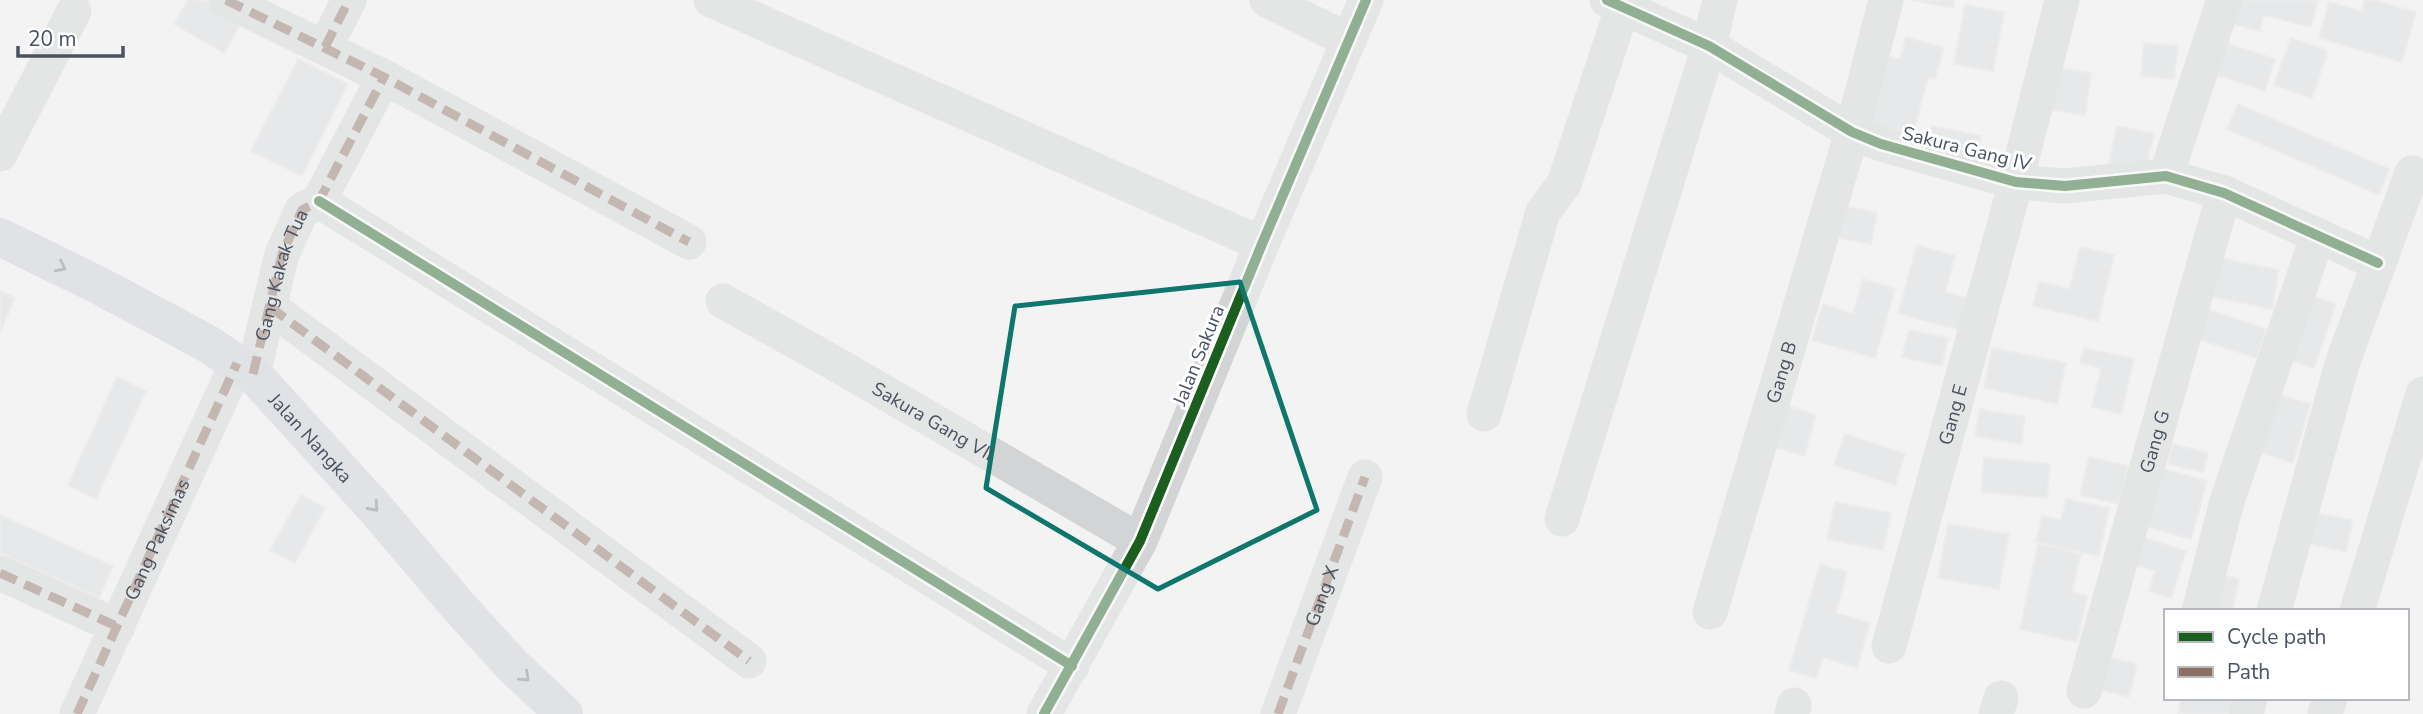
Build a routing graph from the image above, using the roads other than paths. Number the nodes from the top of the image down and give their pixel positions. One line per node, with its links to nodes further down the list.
1 (226, 0): 14 (street)
2 (349, 0): 14 (street)
3 (711, 0): 26 (street)
4 (1267, 0): 12 (street)
5 (1366, 0): 12 (street, Jalan Sakura)
6 (1720, 0): 13 (street)
7 (1886, 0): 16 (street, Gang B)
8 (2062, 0): 20 (street, Gang E)
9 (2224, 0): 19 (street)
10 (1615, 3): 13 (street, Sakura Gang IV); 32 (street)
11 (74, 11): 17 (street)
12 (1349, 40): 26 (street, Jalan Sakura)
13 (1709, 46): 16 (street, Sakura Gang IV); 34 (street)
14 (325, 47): 15 (street)
15 (384, 77): 22 (street, Gang Kakak Tua); 25 (street)
16 (1852, 132): 20 (street, Sakura Gang IV); 40 (street, Gang B)
17 (0, 154)
18 (2412, 173): 27 (street)
19 (2166, 176): 20 (street, Sakura Gang IV); 21 (street, Sakura Gang IV)
20 (2016, 183): 42 (street, Gang E)
21 (2224, 193): 23 (street, Sakura Gang IV); 45 (street, Gang G)
22 (319, 201): 29 (street, Gang Kakak Tua); 44 (street)
23 (2318, 235): 27 (street, Sakura Gang IV); 37 (street)
24 (0, 237): 30 (main road, Jalan Nangka, one-way to 30)
25 (689, 242)
26 (1262, 244): 35 (street, Jalan Sakura)
27 (2378, 263): 38 (street)
28 (723, 301): 35 (street, Sakura Gang VII)
29 (270, 307): 30 (street, Gang Kakak Tua); 43 (street)
30 (245, 369): 41 (street, Gang Paksimas); 47 (main road, Jalan Nangka, one-way to 47)
31 (2423, 394): 39 (street)
32 (1485, 414)
33 (1365, 478): 49 (street, Gang X)
34 (1562, 519)
35 (1140, 541): 44 (street, Jalan Sakura)
36 (0, 573): 41 (street)
37 (2200, 609)
38 (2275, 609)
39 (2358, 609)
40 (1710, 612)
41 (118, 627): 46 (street, Gang Paksimas)
42 (1889, 646)
43 (750, 661)
44 (1072, 666): 48 (street, Jalan Sakura)
45 (2084, 691)
46 (77, 714)
47 (564, 714)
48 (1044, 714)
49 (1278, 714)

